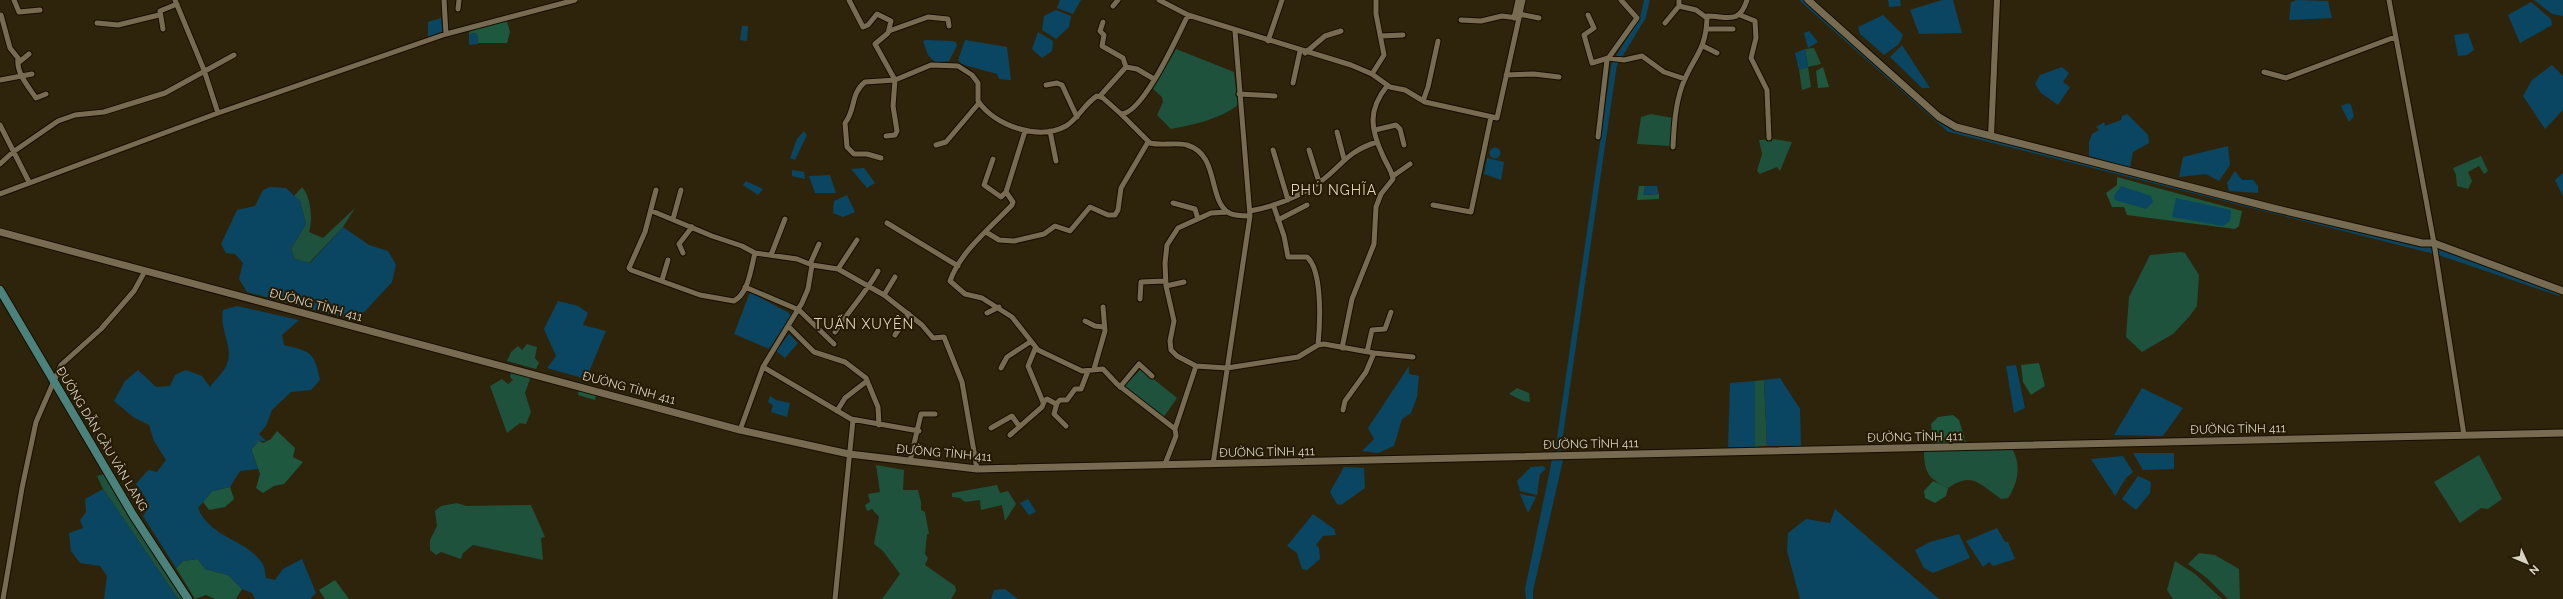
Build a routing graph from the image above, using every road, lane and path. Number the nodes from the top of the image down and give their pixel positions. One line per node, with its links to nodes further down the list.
1 (14, 0): 22 (street)
2 (444, 0): 42 (street)
3 (459, 0): 21 (street)
4 (575, 0): 18 (street)
5 (849, 0): 39 (street)
6 (1118, 0): 20 (street)
7 (1158, 0): 26 (street)
8 (1282, 0): 46 (street)
9 (1376, 0): 44 (street)
10 (1518, 0): 29 (street)
11 (1523, 0): 29 (street)
12 (1622, 0): 53 (street)
13 (1747, 0): 27 (street)
14 (1808, 0): 86 (main road)
15 (1997, 0): 86 (street)
16 (2389, 0): 45 (street)
17 (176, 2): 24 (street); 56 (street)
18 (553, 3): 42 (street)
19 (1679, 3): 28 (street); 34 (street)
20 (1113, 6)
21 (458, 9)
22 (40, 10)
23 (2, 14): 54 (street)
24 (159, 14): 33 (street); 36 (street)
25 (1588, 14): 53 (street)
26 (1188, 15): 40 (street); 63 (street)
27 (1740, 15): 28 (street); 88 (street)
28 (1707, 16): 37 (street)
29 (1516, 17): 30 (street); 31 (street); 60 (street)
30 (1539, 18)
31 (1461, 20)
32 (1103, 22): 55 (street)
33 (97, 23)
34 (1665, 23)
35 (949, 26): 39 (street)
36 (163, 29)
37 (1707, 29): 38 (street); 48 (street)
38 (1733, 29)
39 (889, 31): 66 (street)
40 (1235, 31): 46 (street); 71 (street)
41 (1341, 31): 49 (street)
42 (446, 34): 76 (street)
43 (1403, 35): 44 (street)
44 (1380, 36): 59 (street)
45 (2396, 37): 57 (street); 127 (street)
46 (1268, 41): 49 (street)
47 (1438, 41): 74 (street)
48 (1703, 46): 50 (street); 64 (street)
49 (1303, 52): 59 (street); 67 (street)
50 (1717, 53)
51 (29, 54): 54 (street)
52 (234, 55): 56 (street)
53 (1608, 58): 64 (street); 87 (street)
54 (17, 64): 61 (street)
55 (1126, 67): 63 (street); 72 (street)
56 (204, 70): 76 (street); 96 (street)
57 (2264, 72)
58 (32, 74): 61 (street)
59 (1372, 74): 69 (street)
60 (1506, 75): 62 (street); 79 (street)
61 (21, 76): 65 (street); 70 (street)
62 (1559, 77)
63 (1154, 79): 77 (street)
64 (1685, 79): 93 (street)
65 (0, 80)
66 (896, 80): 75 (street); 85 (street); 97 (street)
67 (1293, 83)
68 (1046, 85): 78 (street)
69 (1387, 86): 74 (street); 82 (street)
70 (46, 94)
71 (1239, 94): 73 (street); 117 (street)
72 (1100, 96): 77 (street); 78 (street)
73 (1275, 96)
74 (1423, 101): 79 (street)
75 (979, 103): 81 (street); 91 (street)
76 (218, 113): 104 (street)
77 (1121, 114): 89 (street)
78 (1077, 116): 83 (street)
79 (1491, 117): 113 (street)
80 (0, 125): 96 (street)
81 (1026, 130): 83 (street); 108 (street)
82 (1376, 130): 90 (street); 92 (street)
83 (1050, 131): 100 (street)
84 (1337, 132): 99 (street)
85 (886, 136)
86 (1990, 136): 127 (main road)
87 (1598, 137)
88 (1769, 138)
89 (1148, 142): 116 (street); 125 (street)
90 (1377, 142): 99 (street); 103 (street)
91 (936, 145)
92 (1404, 146)
93 (1673, 147)
94 (1273, 150): 110 (street)
95 (1309, 150): 105 (street)
96 (13, 152): 101 (street); 104 (street)
97 (882, 158)
98 (993, 159): 108 (street)
99 (1344, 159): 105 (street)
100 (1056, 160)
101 (0, 164)
102 (1410, 164): 103 (street)
103 (1393, 176): 162 (street)
104 (28, 182): 109 (street)
105 (1320, 182): 110 (street)
106 (656, 190): 115 (street)
107 (681, 190): 118 (street)
108 (1006, 192): 125 (street)
109 (0, 194)
110 (1288, 200): 114 (street)
111 (1173, 203): 120 (street)
112 (1307, 205): 121 (street)
113 (1433, 205)
114 (1274, 207): 117 (street); 121 (street)
115 (652, 211): 118 (street); 139 (street)
116 (1228, 212): 117 (street); 120 (street)
117 (1250, 214): 170 (street)
118 (673, 219): 123 (street)
119 (785, 219): 131 (street)
120 (1198, 219): 141 (street)
121 (1278, 220): 161 (street)
122 (887, 223): 134 (street)
123 (692, 227): 129 (street); 130 (street)
124 (0, 232): 136 (main road, ĐƯỜNG TỈNH 411)
125 (986, 232): 134 (street)
126 (857, 240): 135 (street)
127 (2434, 243): 145 (main road); 192 (street)
128 (819, 244): 133 (street)
129 (683, 253)
130 (755, 253): 131 (street); 142 (street)
131 (771, 255): 133 (street)
132 (668, 260): 139 (street)
133 (811, 264): 135 (street); 150 (street)
134 (958, 266): 148 (street)
135 (838, 269): 143 (street)
136 (146, 271): 175 (street); 188 (main road, ĐƯỜNG TỈNH 411)
137 (878, 271): 143 (street)
138 (895, 277): 146 (street)
139 (662, 280): 142 (street)
140 (1184, 282): 141 (street)
141 (1166, 284): 147 (street); 167 (street)
142 (745, 287): 150 (street)
143 (869, 287): 146 (street); 157 (street)
144 (0, 290): 175 (main road, ĐƯỜNG DẪN CẦU VĂN LANG)
145 (2563, 291)
146 (884, 295): 153 (street)
147 (1140, 299)
148 (999, 307): 152 (street); 159 (street)
149 (1103, 307): 156 (street)
150 (799, 310): 155 (street); 160 (street)
151 (1391, 312): 164 (street)
152 (987, 313)
153 (909, 314): 158 (street); 197 (street)
154 (1085, 321): 156 (street)
155 (788, 326): 168 (street); 174 (street)
156 (1104, 327): 171 (street)
157 (835, 332)
158 (895, 335)
159 (1030, 342): 163 (street); 169 (street)
160 (834, 344)
161 (1318, 345): 162 (street); 170 (street)
162 (1342, 348): 164 (street)
163 (1035, 349): 172 (street); 177 (street)
164 (1367, 352): 165 (street)
165 (1374, 353): 166 (street); 180 (street)
166 (1413, 357)
167 (1196, 366): 170 (street); 187 (street)
168 (763, 367): 179 (street); 188 (street)
169 (1002, 368)
170 (1227, 368): 196 (street)
171 (1094, 369): 172 (street); 176 (street)
172 (1088, 371): 178 (street)
173 (1152, 376): 176 (street)
174 (868, 380): 179 (street); 183 (street)
175 (54, 381): 198 (street); 199 (main road, ĐƯỜNG DẪN CẦU VĂN LANG)
176 (1120, 387): 187 (street)
177 (1044, 402): 178 (street); 184 (street)
178 (1057, 403): 185 (street)
179 (837, 410): 182 (street)
180 (1343, 410)
181 (935, 414): 189 (street)
182 (853, 420): 183 (street); 193 (street)
183 (879, 425): 189 (street)
184 (1019, 426): 186 (street); 191 (street)
185 (1066, 426)
186 (991, 428)
187 (1175, 429): 195 (street)
188 (740, 430): 193 (main road, ĐƯỜNG TỈNH 411)
189 (919, 431): 194 (street)
190 (2563, 433): 192 (main road, ĐƯỜNG TỈNH 411)
191 (1010, 435)
192 (2464, 435): 196 (main road, ĐƯỜNG TỈNH 411)
193 (850, 454): 194 (main road, ĐƯỜNG TỈNH 411); 200 (street)
194 (910, 461): 197 (main road, ĐƯỜNG TỈNH 411)
195 (1165, 464): 196 (main road, ĐƯỜNG TỈNH 411); 197 (main road, ĐƯỜNG TỈNH 411)
196 (1213, 464)
197 (977, 469)
198 (3, 599)
199 (188, 599)
200 (835, 599)

